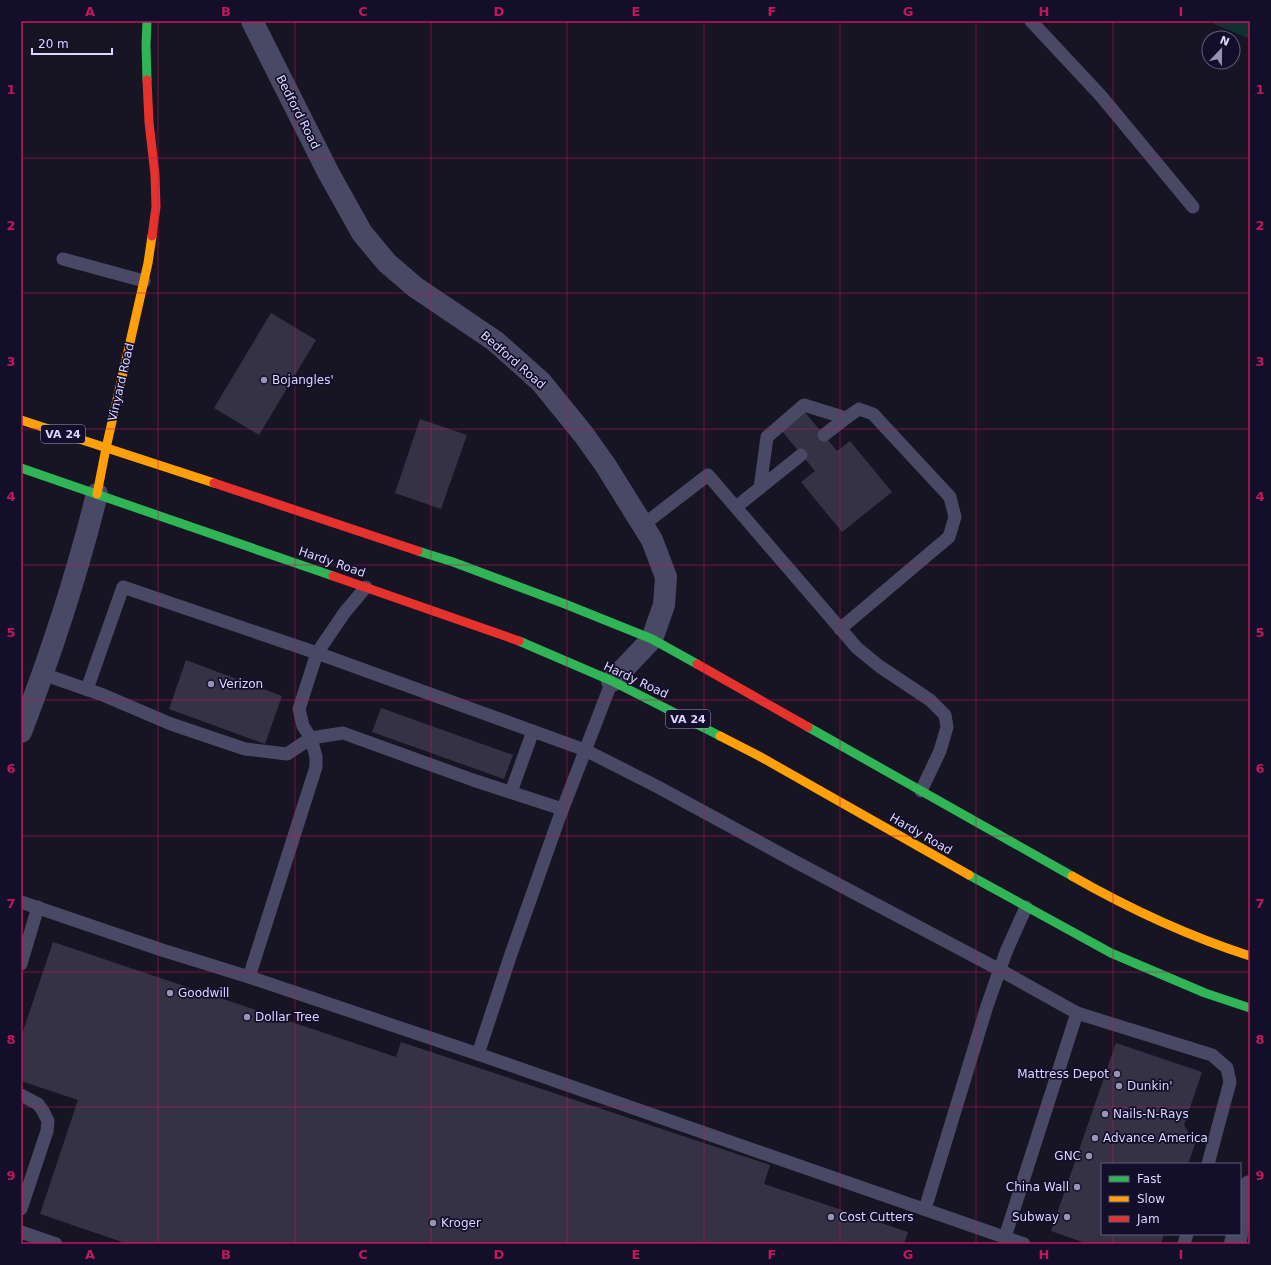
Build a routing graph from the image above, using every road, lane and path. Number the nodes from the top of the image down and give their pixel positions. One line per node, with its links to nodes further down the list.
1 (147, 21): 6 (main road, Vinyard Road)
2 (252, 21): 16 (street, Bedford Road)
3 (1031, 21): 4 (lane)
4 (1193, 207)
5 (63, 259): 6 (lane)
6 (144, 281): 10 (main road, Vinyard Road)
7 (846, 418): 9 (lane); 13 (lane); 18 (lane)
8 (21, 420): 10 (main road, VA 24)
9 (824, 435)
10 (106, 448): 14 (main road, Vinyard Road); 19 (main road, VA 24)
11 (801, 455): 13 (lane)
12 (21, 468): 14 (main road, Hardy Road / VA 24)
13 (760, 488): 15 (lane)
14 (97, 494): 17 (main road, Hardy Road / VA 24); 21 (street, Vinyard Road)
15 (736, 507): 16 (lane); 18 (lane)
16 (643, 525): 19 (street, Bedford Road)
17 (366, 587): 20 (lane); 22 (main road, Hardy Road / VA 24)
18 (840, 629): 28 (lane)
19 (652, 639): 22 (street, Bedford Road); 28 (main road, VA 24)
20 (317, 653): 23 (lane); 24 (lane); 26 (lane)
21 (43, 674): 23 (lane); 25 (street, Vinyard Road)
22 (612, 681): 27 (lane); 33 (main road, Hardy Road / VA 24)
23 (87, 689): 26 (lane)
24 (533, 731): 27 (lane); 29 (lane)
25 (21, 732)
26 (311, 738): 29 (lane); 37 (lane)
27 (585, 750): 30 (lane); 36 (lane)
28 (921, 791): 34 (main road, VA 24)
29 (511, 792): 30 (lane)
30 (562, 809): 40 (lane)
31 (21, 902): 32 (lane)
32 (38, 907): 35 (lane); 37 (lane)
33 (1026, 907): 36 (lane); 38 (main road, Hardy Road / VA 24)
34 (1250, 956)
35 (21, 964)
36 (1000, 970): 39 (lane); 45 (lane)
37 (249, 977): 40 (lane)
38 (1250, 1008)
39 (1077, 1013): 42 (lane); 48 (lane)
40 (478, 1054): 45 (lane)
41 (21, 1096): 44 (lane)
42 (1208, 1163)
43 (1250, 1186): 46 (street)
44 (21, 1209)
45 (925, 1209): 48 (lane)
46 (1241, 1220)
47 (21, 1232): 49 (lane)
48 (1005, 1237): 50 (lane)
49 (56, 1244)
50 (1024, 1244)

